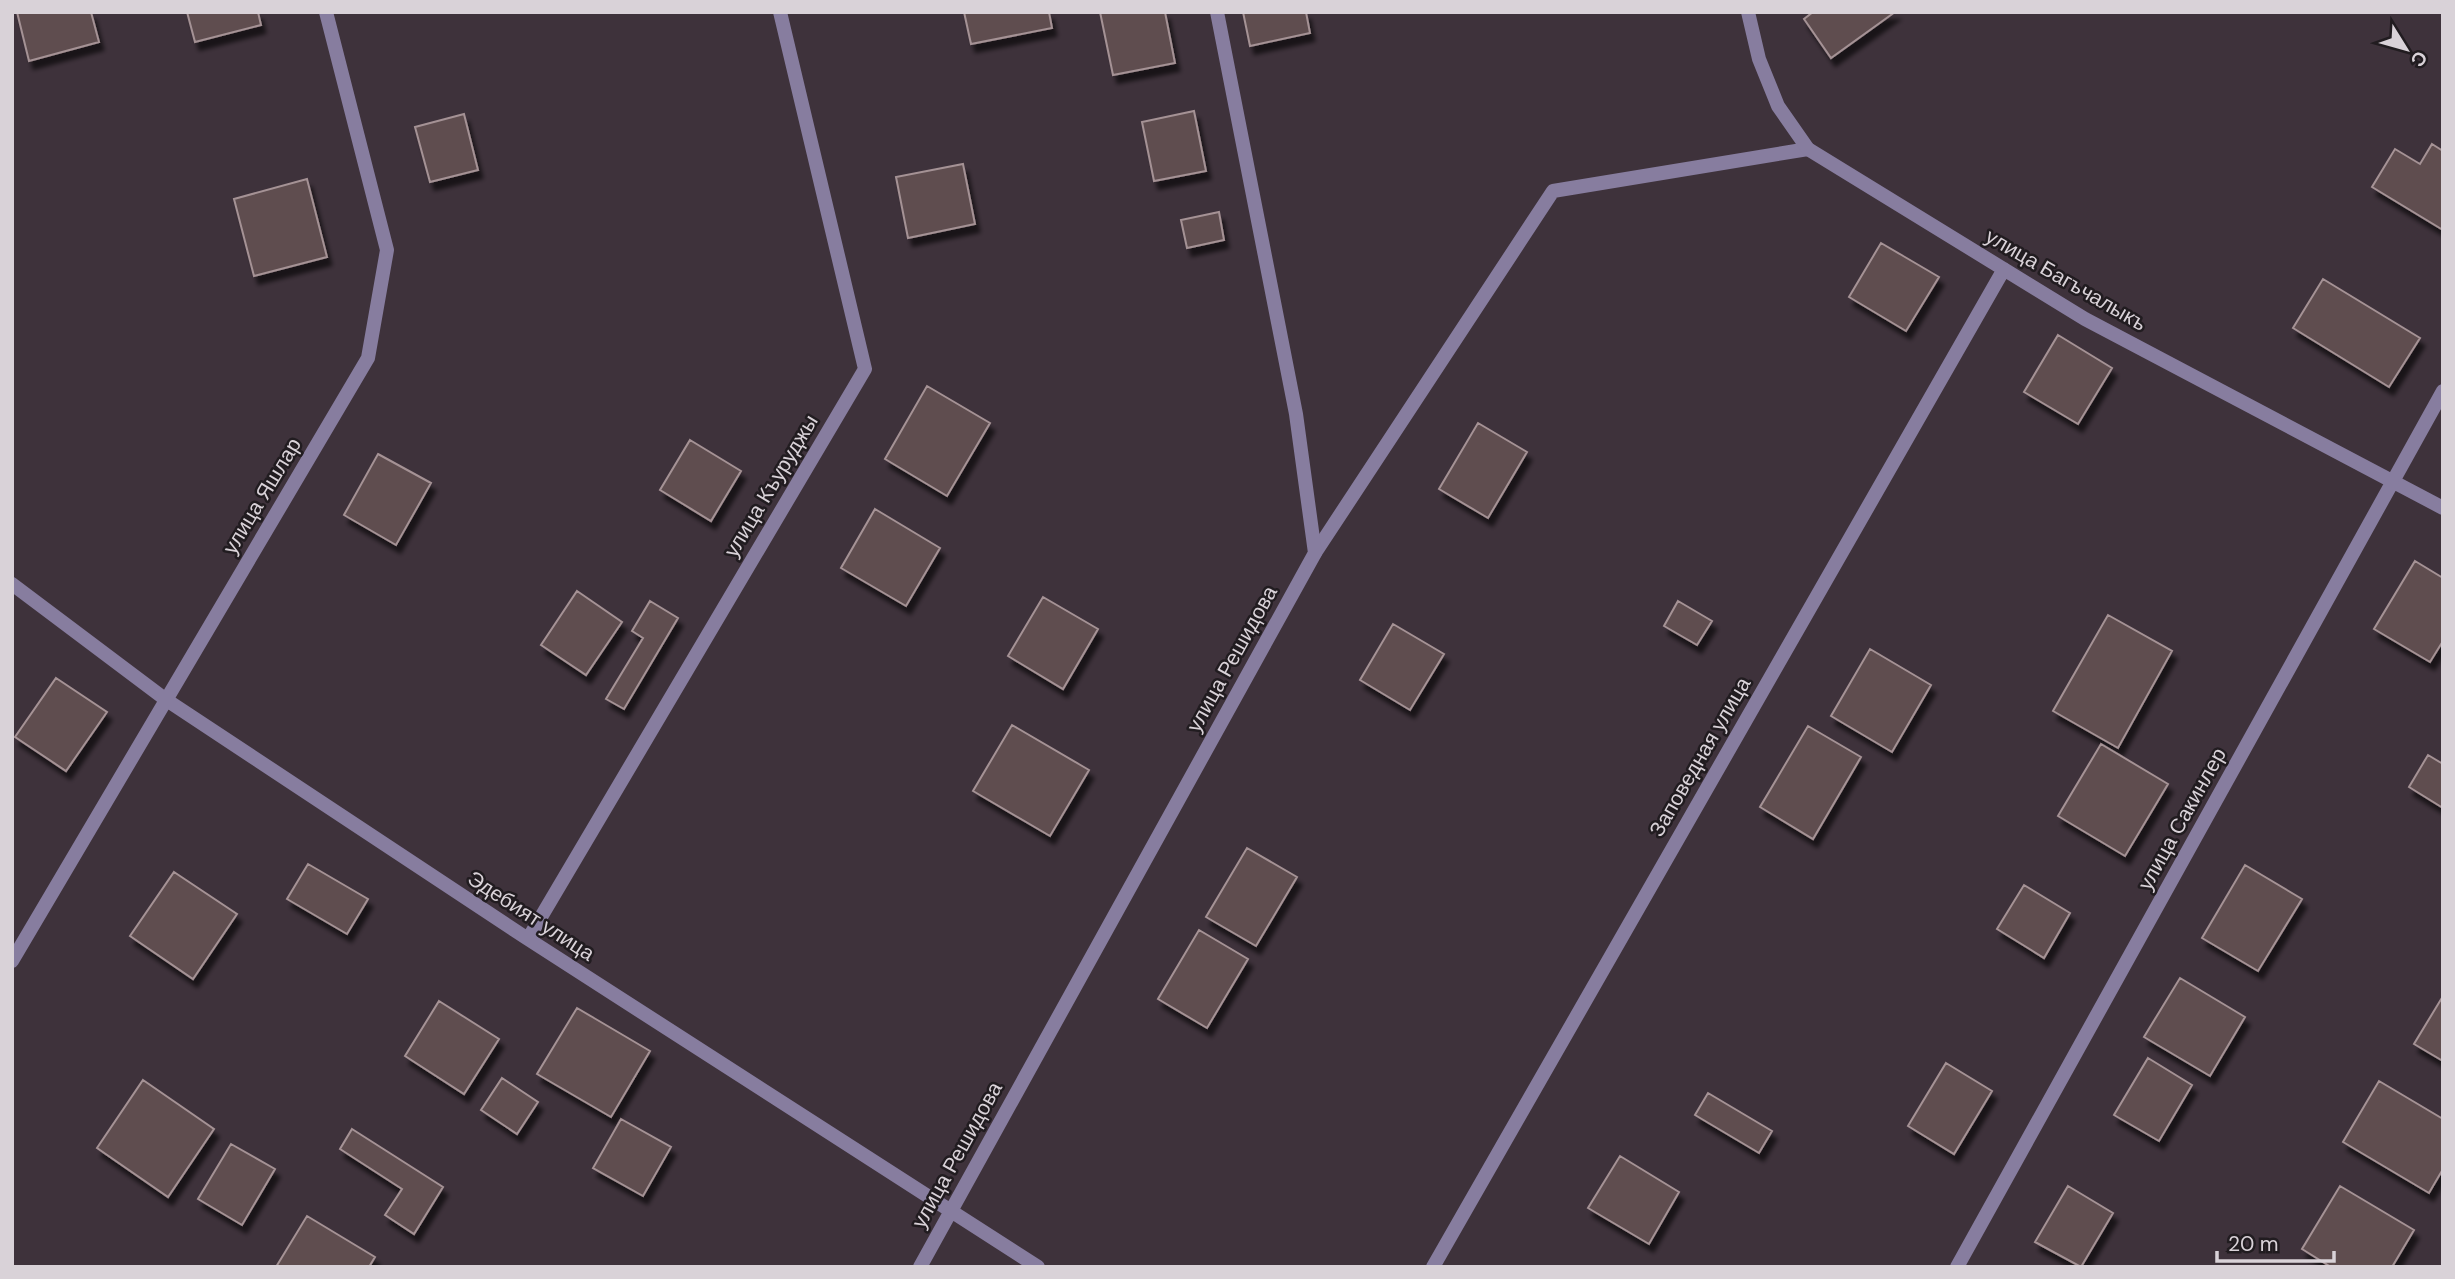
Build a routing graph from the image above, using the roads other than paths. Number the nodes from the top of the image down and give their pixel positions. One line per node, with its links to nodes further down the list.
1 (326, 12): 12 (street, улица Яшлар)
2 (780, 12): 13 (street, улица Къуруджы)
3 (1217, 12): 10 (street)
4 (1748, 12): 5 (street, улица Багъчалыкъ)
5 (1808, 149): 6 (street, улица Багъчалыкъ); 10 (street, улица Решидова)
6 (2004, 269): 8 (street, улица Багъчалыкъ); 18 (street, Заповедная улица)
7 (2443, 391): 8 (street, улица Сакинлер)
8 (2393, 481): 9 (street, улица Багъчалыкъ); 19 (street, улица Сакинлер)
9 (2443, 508)
10 (1315, 553): 15 (street, улица Решидова)
11 (12, 584): 12 (street, Эдебият улица)
12 (166, 699): 13 (street, Эдебият улица); 14 (street, улица Яшлар)
13 (528, 939): 15 (street, Эдебият улица)
14 (12, 961)
15 (950, 1210): 16 (street, улица Решидова); 17 (street, Эдебият улица)
16 (920, 1267)
17 (1038, 1267)
18 (1433, 1267)
19 (1957, 1267)

